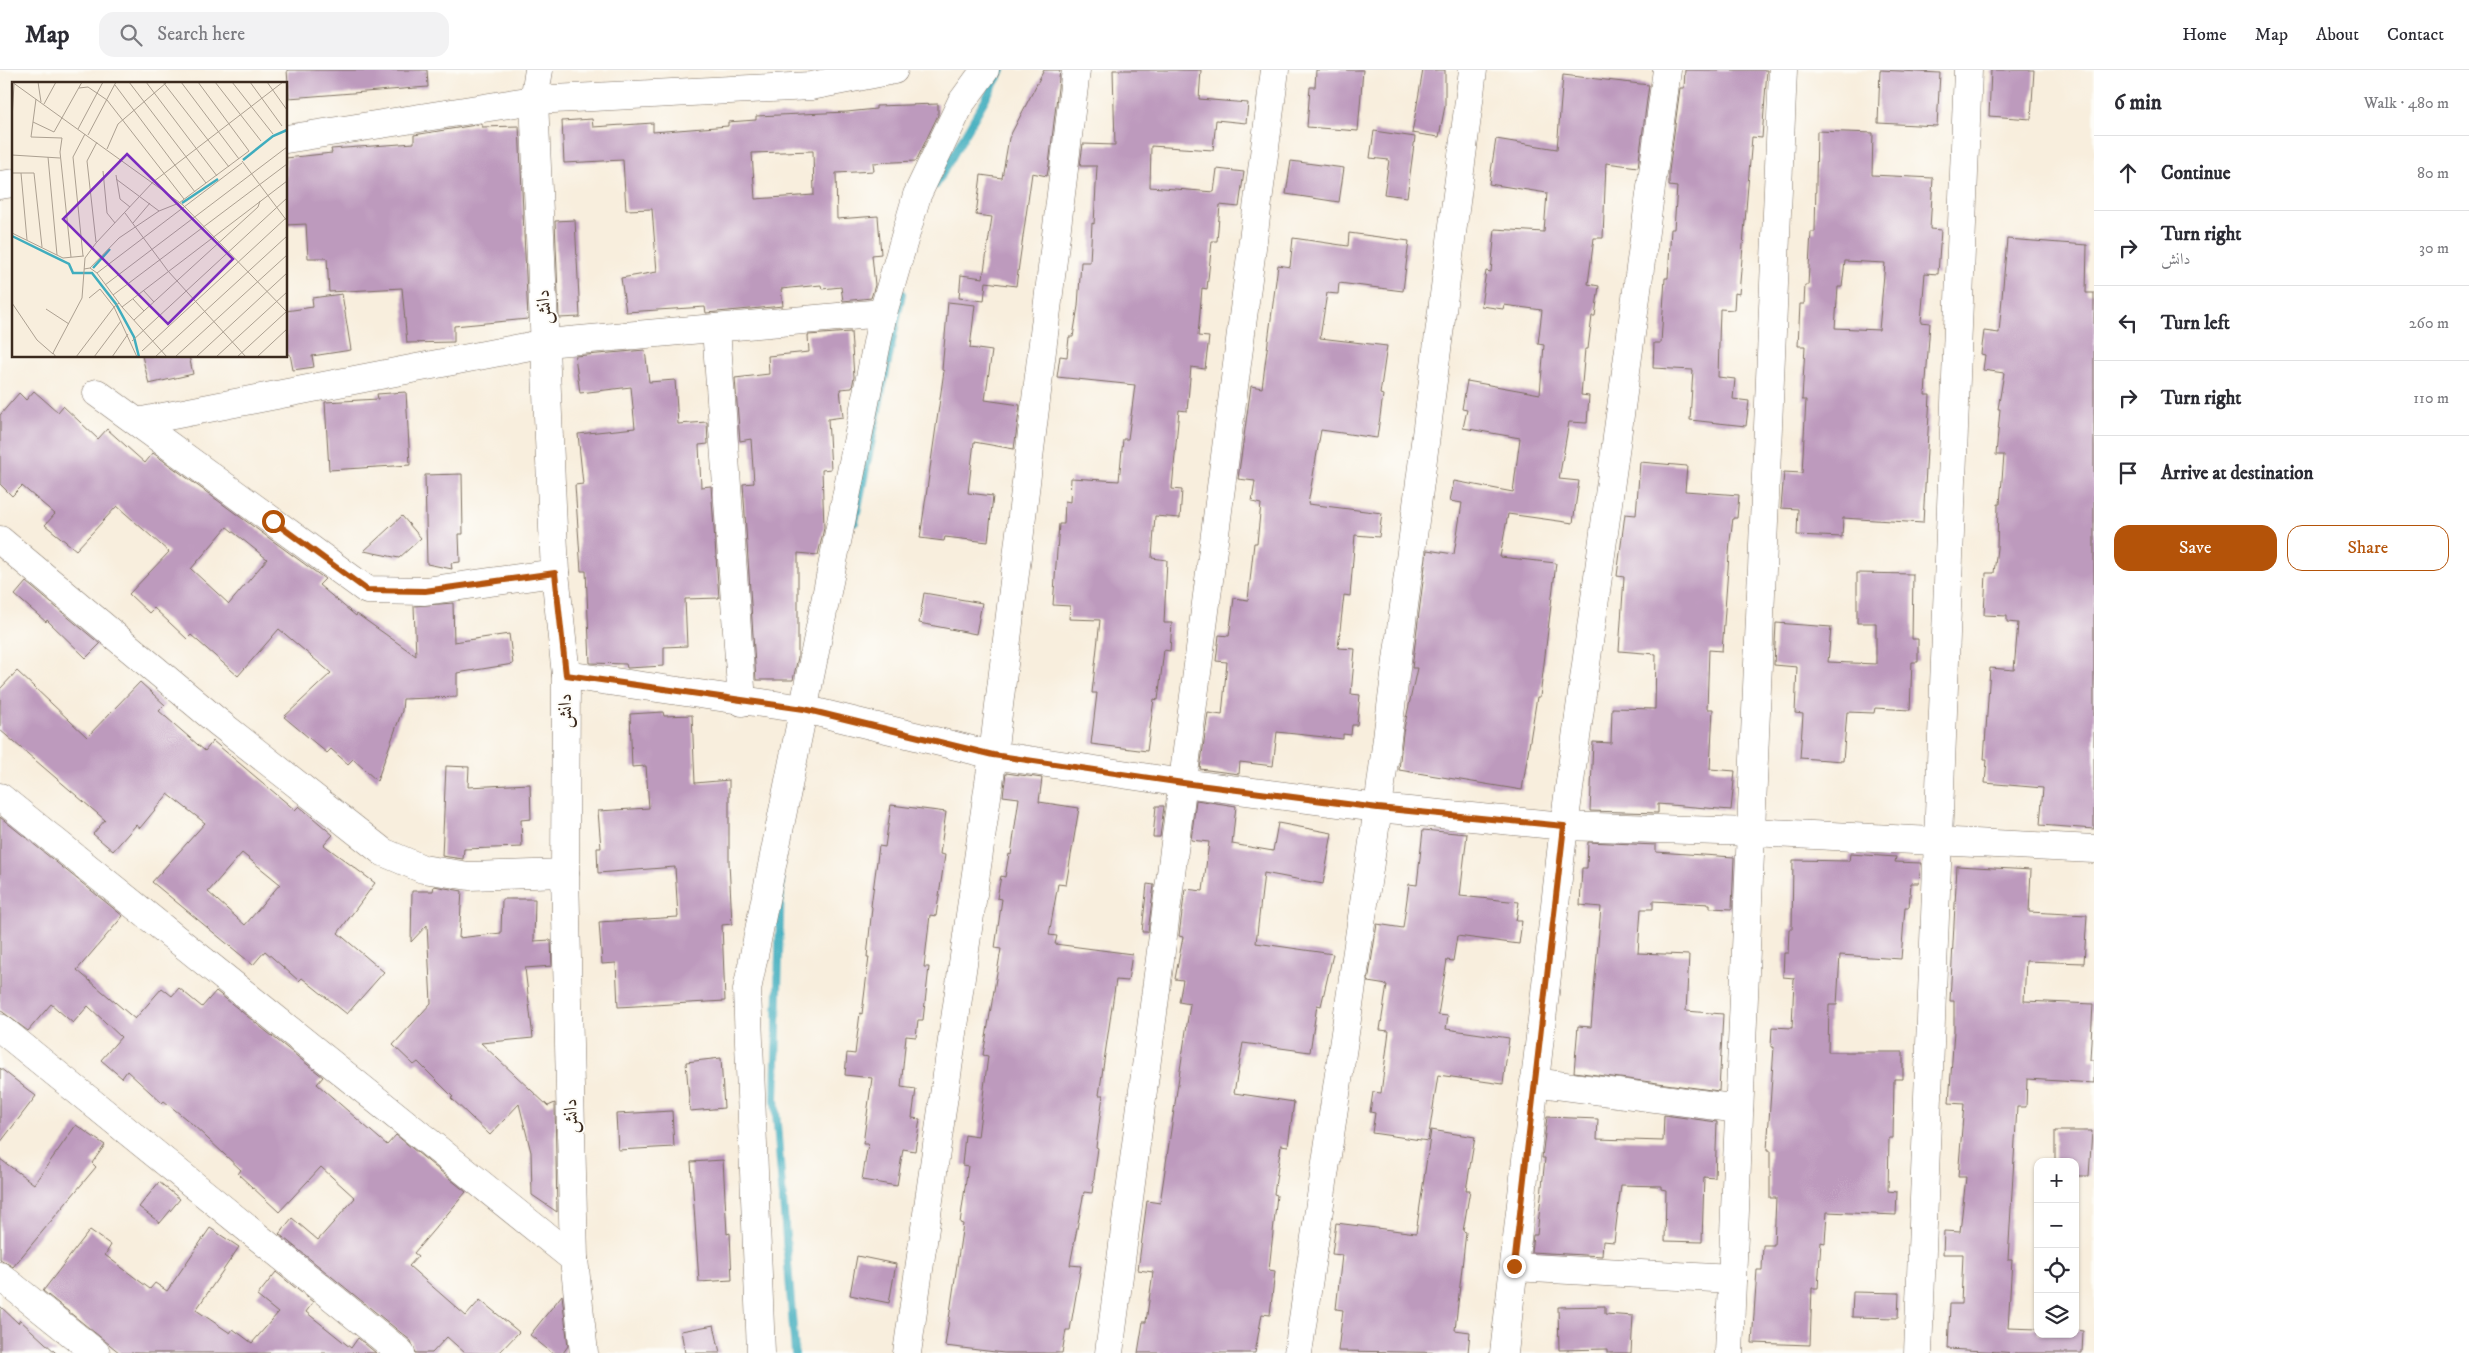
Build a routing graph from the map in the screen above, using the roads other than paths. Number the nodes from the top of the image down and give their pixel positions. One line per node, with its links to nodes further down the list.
1 (539, 70): 10 (street, دانش)
2 (894, 70): 10 (street)
3 (985, 70): 12 (street)
4 (1076, 70): 22 (street)
5 (1275, 70): 23 (street)
6 (1473, 70): 25 (street)
7 (1667, 70): 26 (street)
8 (1783, 70): 27 (street)
9 (1968, 70): 28 (street)
10 (534, 100): 11 (street); 14 (street, دانش)
11 (288, 139)
12 (883, 313): 13 (street); 21 (street)
13 (716, 328): 14 (street); 20 (street)
14 (546, 343): 16 (street); 18 (street, دانش)
15 (97, 393): 16 (street)
16 (137, 422): 18 (street)
17 (0, 540): 30 (street)
18 (555, 573): 19 (street, دانش)
19 (566, 675): 20 (street); 30 (street, دانش)
20 (742, 702): 21 (street)
21 (804, 709): 22 (street); 41 (street)
22 (993, 755): 23 (street); 42 (street)
23 (1183, 783): 25 (street); 43 (street)
24 (0, 797): 34 (street)
25 (1378, 808): 26 (street); 44 (street)
26 (1564, 826): 27 (street); 32 (street)
27 (1751, 832): 28 (street); 33 (street)
28 (1939, 841): 29 (street); 47 (street)
29 (2094, 850)
30 (565, 873): 34 (street, دانش)
31 (0, 1028): 39 (street)
32 (1534, 1082): 33 (street); 35 (street)
33 (1739, 1109): 37 (street)
34 (574, 1259): 40 (street, دانش)
35 (1514, 1266): 37 (street); 45 (street)
36 (0, 1276): 38 (street)
37 (1732, 1280): 46 (street)
38 (96, 1353)
39 (401, 1353)
40 (584, 1353)
41 (761, 1353)
42 (908, 1353)
43 (1109, 1353)
44 (1298, 1353)
45 (1504, 1353)
46 (1729, 1353)
47 (1918, 1353)

